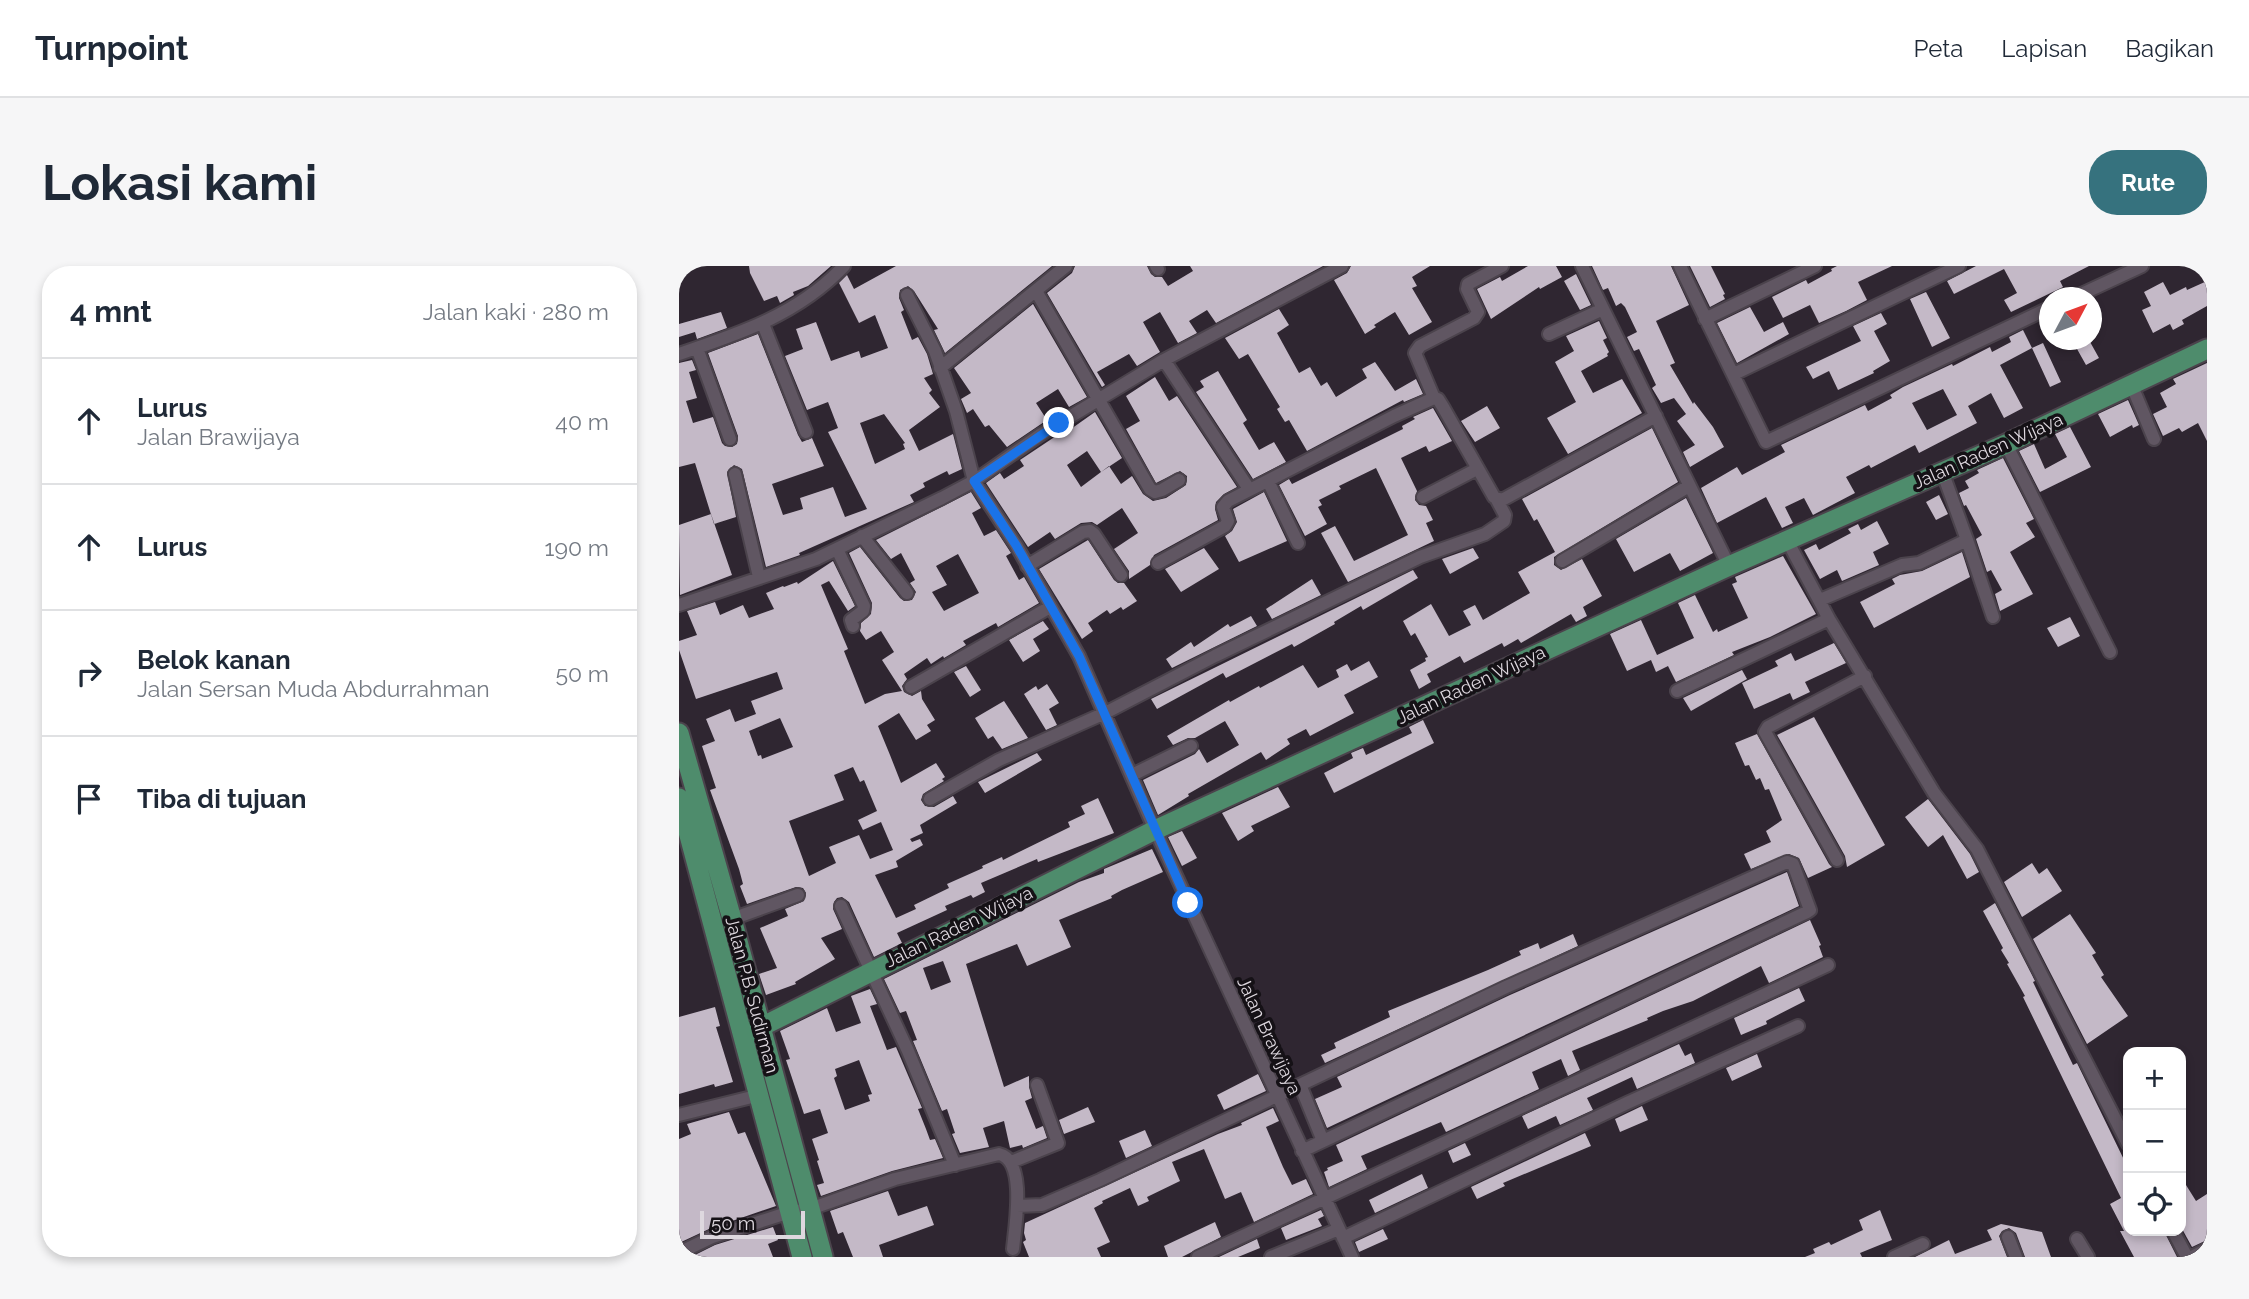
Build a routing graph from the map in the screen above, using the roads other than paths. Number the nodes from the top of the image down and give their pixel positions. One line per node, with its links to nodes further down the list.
1 (844, 266): 16 (street)
2 (1066, 266): 11 (street)
3 (1342, 266): 21 (street)
4 (1502, 266): 25 (street)
5 (1583, 266): 13 (street)
6 (1680, 266): 15 (street)
7 (1815, 266): 15 (street)
8 (1959, 266): 23 (street)
9 (2142, 266): 10 (street)
10 (2097, 287)
11 (1037, 291): 22 (street); 26 (street)
12 (907, 295): 22 (street, Jalan Brawijaya)
13 (1603, 309): 17 (street); 27 (street)
14 (2039, 313): 23 (street)
15 (1705, 318): 23 (street)
16 (763, 324): 18 (street); 28 (street)
17 (1549, 334)
18 (697, 348): 20 (street); 29 (street)
19 (2207, 349): 24 (highway, Jalan Raden Wijaya)
20 (679, 354)
21 (1164, 360): 26 (street); 39 (street)
22 (940, 369): 36 (street, Jalan Brawijaya)
23 (1734, 374)
24 (2132, 386): 30 (street); 31 (highway, Jalan Raden Wijaya)
25 (1434, 398): 32 (street); 37 (street)
26 (1098, 399): 35 (street); 36 (street)
27 (1656, 416): 38 (street); 41 (street)
28 (806, 432)
29 (730, 439)
30 (2154, 439)
31 (2006, 444): 33 (highway, Jalan Raden Wijaya); 60 (street)
32 (1478, 469): 40 (street); 41 (street)
33 (1942, 471): 43 (street); 44 (highway, Jalan Raden Wijaya)
34 (735, 474): 52 (street)
35 (1179, 480)
36 (974, 481): 42 (street); 49 (street, Jalan Brawijaya)
37 (1268, 481): 39 (street); 45 (street)
38 (1689, 486): 47 (street); 50 (street)
39 (1249, 489): 48 (street)
40 (1423, 497)
41 (1497, 500): 64 (street)
42 (862, 536): 46 (street); 53 (street)
43 (1967, 540): 54 (street); 57 (street)
44 (1788, 542): 50 (highway, Jalan Raden Wijaya); 54 (street)
45 (1298, 543)
46 (837, 549): 52 (street); 59 (street)
47 (1562, 561)
48 (1158, 563)
49 (1027, 566): 51 (street); 56 (street, Jalan Brawijaya)
50 (1729, 566): 70 (highway, Jalan Raden Wijaya)
51 (1121, 575)
52 (759, 577): 55 (street)
53 (907, 593)
54 (1820, 600): 58 (street)
55 (679, 606)
56 (1050, 607): 62 (street); 64 (street, Jalan Brawijaya)
57 (1993, 617)
58 (1829, 619): 61 (street); 63 (street)
59 (852, 626)
60 (2110, 652)
61 (1865, 676): 71 (street); 85 (street)
62 (911, 687)
63 (1677, 691)
64 (1105, 713): 67 (street, Jalan Brawijaya); 69 (street)
65 (679, 733): 74 (highway, Jalan P.B. Sudirman)
66 (1191, 746): 67 (street)
67 (1132, 775): 70 (street, Jalan Brawijaya)
68 (679, 798): 79 (highway, Jalan P.B. Sudirman)
69 (930, 799)
70 (1155, 830): 76 (highway, Jalan Raden Wijaya); 83 (street, Jalan Brawijaya)
71 (1837, 860)
72 (798, 895): 74 (street)
73 (841, 906): 76 (street)
74 (732, 919): 77 (highway, Jalan P.B. Sudirman)
75 (1828, 965): 90 (street)
76 (872, 971): 77 (highway, Jalan Raden Wijaya); 89 (street)
77 (761, 1026): 79 (highway, Jalan Raden Wijaya); 92 (highway, Jalan P.B. Sudirman)
78 (1798, 1026): 94 (street)
79 (743, 1036): 82 (highway, Jalan P.B. Sudirman)
80 (1037, 1085): 88 (street)
81 (1301, 1087): 83 (street); 86 (street); 86 (street)
82 (760, 1095): 84 (street); 93 (highway, Jalan P.B. Sudirman)
83 (1277, 1097): 87 (street, Jalan Brawijaya); 91 (street)
84 (679, 1115)
85 (2123, 1134)
86 (1323, 1141): 87 (street)
87 (1302, 1151): 90 (street, Jalan Brawijaya)
88 (1011, 1162): 89 (street); 91 (street)
89 (955, 1165): 92 (street)
90 (1323, 1198): 94 (street, Jalan Brawijaya); 104 (street)
91 (1017, 1206): 99 (street)
92 (810, 1209): 93 (street); 103 (highway, Jalan P.B. Sudirman)
93 (790, 1212): 101 (street); 102 (highway, Jalan P.B. Sudirman)
94 (1341, 1233): 105 (street); 106 (street, Jalan Brawijaya)
95 (2176, 1236): 110 (street)
96 (2008, 1237): 108 (street)
97 (2077, 1239): 109 (street)
98 (1923, 1244): 107 (street)
99 (1013, 1249)
100 (2207, 1249): 110 (street)
101 (679, 1253)
102 (802, 1257)
103 (823, 1257)
104 (1198, 1257)
105 (1271, 1257)
106 (1352, 1257)
107 (1895, 1257)
108 (2016, 1257)
109 (2088, 1257)
110 (2190, 1257)

